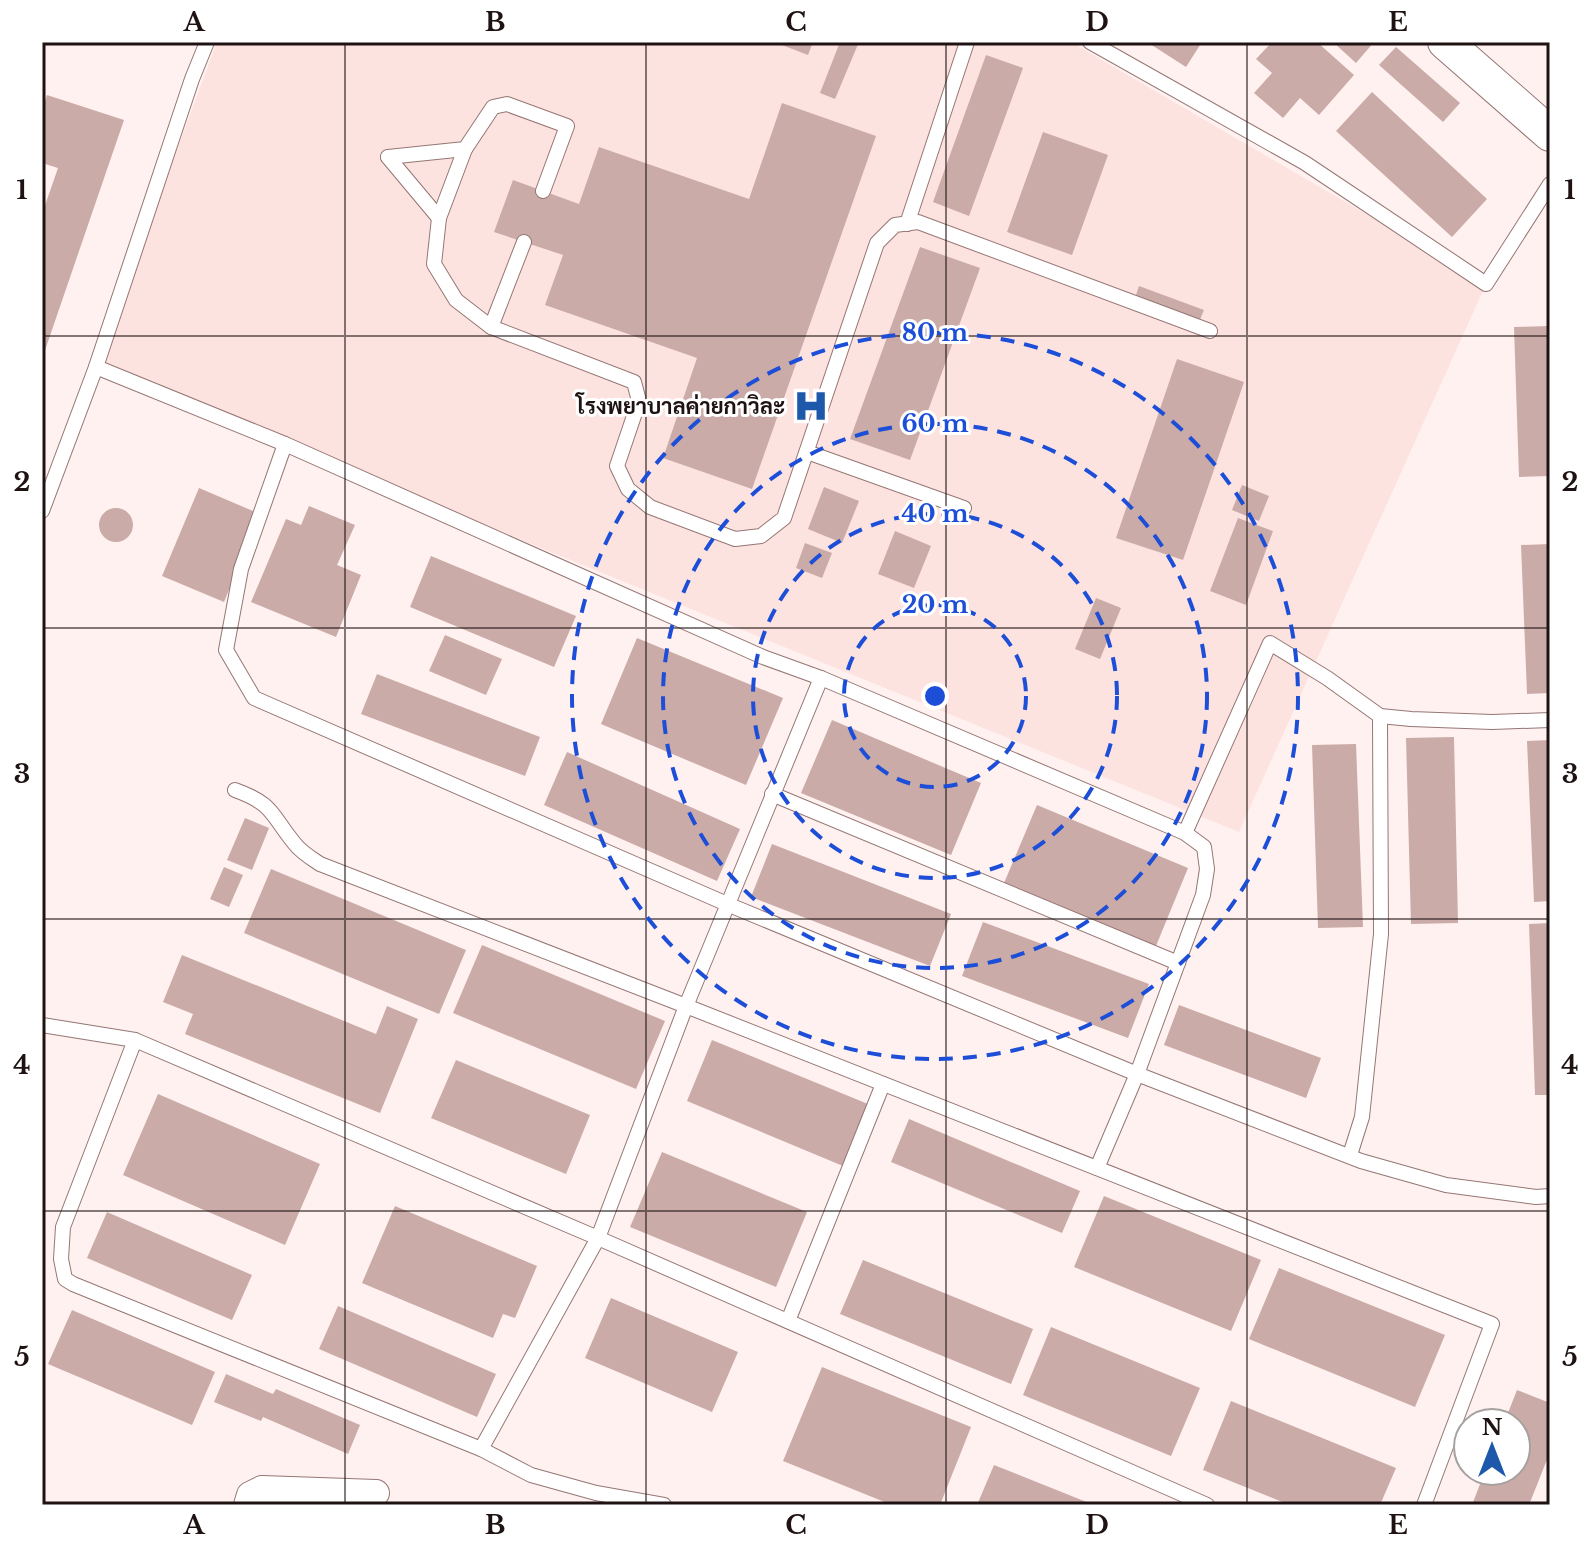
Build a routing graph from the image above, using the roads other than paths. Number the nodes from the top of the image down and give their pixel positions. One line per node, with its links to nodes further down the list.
1 (207, 42): 14 (lane)
2 (967, 42): 10 (lane)
3 (1090, 42): 7 (lane)
4 (1445, 42): 5 (street)
5 (1550, 134)
6 (465, 149): 8 (lane); 9 (lane); 9 (lane)
7 (1550, 184)
8 (543, 191)
9 (439, 218): 12 (lane)
10 (907, 224): 13 (lane); 16 (lane)
11 (524, 242): 12 (lane)
12 (491, 327): 16 (lane)
13 (1210, 331)
14 (96, 367): 15 (lane); 18 (lane)
15 (285, 444): 19 (lane); 25 (lane)
16 (807, 452): 17 (lane)
17 (964, 508)
18 (42, 511)
19 (821, 678): 23 (lane); 24 (lane)
20 (1380, 716): 21 (lane); 24 (lane); 32 (lane)
21 (1550, 720)
22 (235, 790): 27 (lane)
23 (772, 794): 25 (lane); 26 (lane)
24 (1185, 833): 26 (lane)
25 (727, 904): 27 (lane); 30 (lane)
26 (1178, 963): 30 (lane)
27 (686, 1006): 31 (lane); 35 (lane)
28 (42, 1025): 29 (lane)
29 (135, 1040): 35 (lane); 37 (lane)
30 (1137, 1074): 32 (lane); 33 (lane)
31 (883, 1084): 33 (lane); 36 (lane)
32 (1350, 1155): 34 (lane)
33 (1097, 1168): 42 (lane)
34 (1550, 1196)
35 (598, 1238): 36 (lane); 37 (lane)
36 (788, 1321): 41 (lane)
37 (481, 1449): 40 (lane)
38 (376, 1493): 39 (street)
39 (247, 1505)
40 (664, 1505)
41 (1207, 1505)
42 (1424, 1505)

